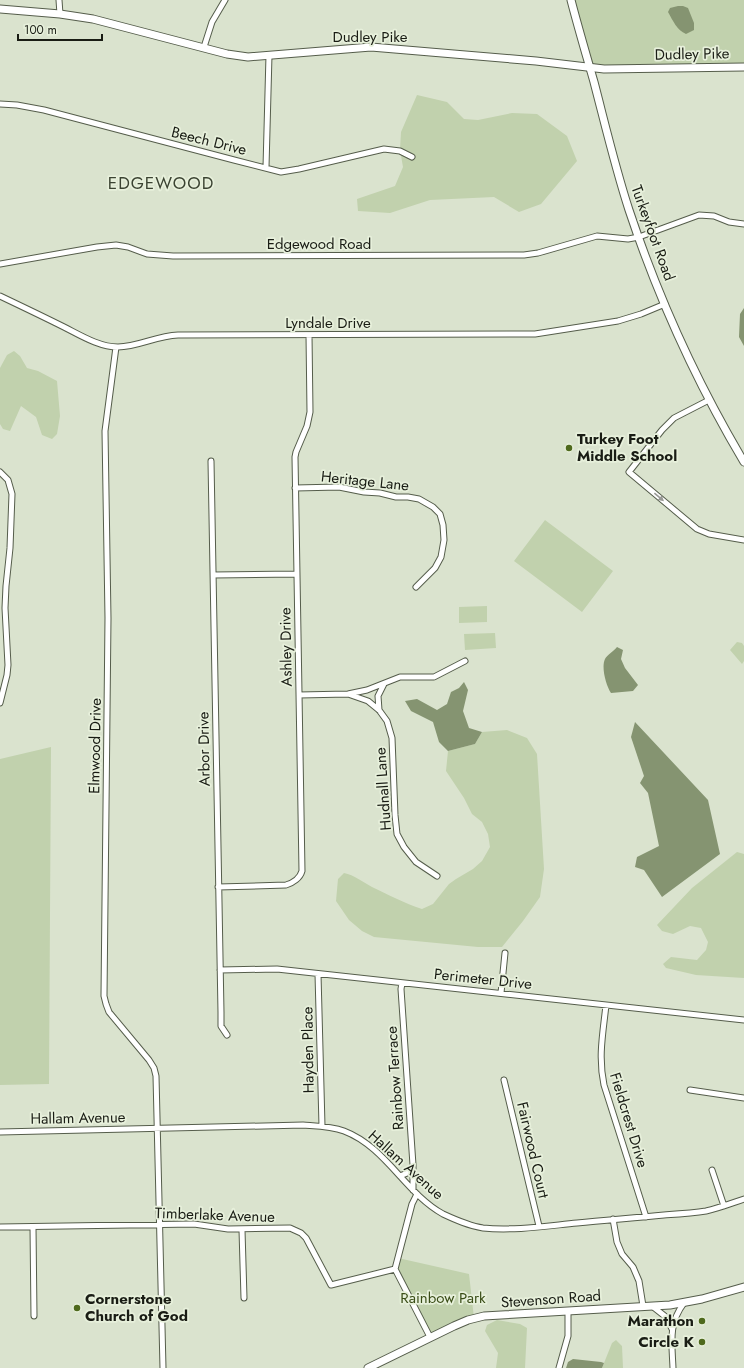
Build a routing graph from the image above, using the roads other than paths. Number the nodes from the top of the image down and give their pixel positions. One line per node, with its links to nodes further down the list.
1 (59, 0): 5 (street)
2 (225, 0): 6 (street)
3 (571, 0): 8 (main road, Turkeyfoot Road)
4 (0, 9): 5 (main road, Dudley Pike)
5 (60, 14): 6 (main road, Dudley Pike)
6 (204, 47): 7 (main road, Dudley Pike)
7 (269, 55): 8 (main road, Dudley Pike); 12 (street)
8 (589, 66): 9 (main road, Dudley Pike); 14 (main road, Turkeyfoot Road)
9 (744, 67)
10 (0, 104): 12 (street, Beech Drive)
11 (412, 157): 12 (street, Beech Drive)
12 (266, 167)
13 (744, 224): 14 (street, Edgewood Road)
14 (639, 237): 15 (street, Edgewood Road); 17 (main road, Turkeyfoot Road)
15 (0, 264)
16 (0, 296): 19 (street, Lyndale Drive)
17 (665, 304): 18 (street, Lyndale Drive); 20 (main road, Turkeyfoot Road)
18 (309, 335): 19 (street, Lyndale Drive); 24 (street, Ashley Drive)
19 (116, 347): 50 (street, Elmwood Drive)
20 (709, 400): 22 (main road, Turkeyfoot Road); 25 (street, one-way to 25)
21 (211, 461): 27 (street, Arbor Drive)
22 (744, 462)
23 (0, 472): 31 (street)
24 (295, 488): 26 (street, Ashley Drive); 28 (street, Heritage Lane)
25 (744, 540)
26 (296, 574): 27 (street); 33 (street, Ashley Drive)
27 (213, 575): 37 (street, Arbor Drive)
28 (416, 587)
29 (465, 661): 30 (street, Hudnall Lane)
30 (384, 684): 32 (street, Hudnall Lane); 35 (street)
31 (1, 690): 34 (street)
32 (348, 694): 33 (street, Hudnall Lane); 35 (street, Hudnall Lane)
33 (299, 695): 37 (street, Ashley Drive)
34 (0, 703)
35 (379, 710): 36 (street, Hudnall Lane)
36 (437, 876)
37 (218, 887): 39 (street, Arbor Drive)
38 (505, 953): 42 (street)
39 (220, 970): 40 (street, Perimeter Drive); 45 (street, Arbor Drive)
40 (318, 974): 41 (street, Perimeter Drive); 49 (street, Hayden Place)
41 (402, 983): 42 (street, Perimeter Drive); 53 (street, Rainbow Terrace)
42 (501, 993): 43 (street, Perimeter Drive)
43 (606, 1005): 44 (street, Perimeter Drive); 59 (street, Fieldcrest Drive)
44 (744, 1020)
45 (227, 1035)
46 (504, 1080): 62 (street, Fairwood Court)
47 (690, 1090): 48 (street)
48 (744, 1098)
49 (322, 1126): 50 (street, Hallam Avenue); 54 (street, Hallam Avenue)
50 (158, 1128): 51 (street, Hallam Avenue); 61 (street, Elmwood Drive)
51 (0, 1132)
52 (712, 1170): 58 (street)
53 (412, 1171): 54 (street); 55 (street, Rainbow Terrace)
54 (400, 1176): 55 (street, Hallam Avenue)
55 (413, 1190): 56 (street, Hallam Avenue)
56 (417, 1194): 62 (street, Hallam Avenue); 66 (street)
57 (744, 1199): 58 (street, Hallam Avenue)
58 (724, 1206): 59 (street, Hallam Avenue)
59 (646, 1217): 60 (street, Hallam Avenue)
60 (613, 1219): 62 (street, Hallam Avenue); 70 (street)
61 (160, 1224): 64 (street, Timberlake Avenue); 65 (street, Timberlake Avenue); 76 (street, Elmwood Drive)
62 (538, 1226)
63 (0, 1227): 64 (street, Timberlake Avenue)
64 (33, 1227): 73 (street)
65 (242, 1230): 66 (street, Timberlake Avenue); 68 (street)
66 (395, 1269): 75 (street)
67 (744, 1287): 69 (main road, Stevenson Road)
68 (244, 1298)
69 (684, 1303): 71 (main road, Stevenson Road); 74 (street)
70 (643, 1306): 71 (main road, Stevenson Road); 72 (main road, Stevenson Road)
71 (652, 1306): 74 (street)
72 (568, 1311): 75 (main road, Stevenson Road); 78 (street)
73 (34, 1316)
74 (672, 1329): 79 (street)
75 (430, 1337): 77 (main road, Stevenson Road)
76 (163, 1368)
77 (368, 1368)
78 (559, 1368)
79 (673, 1368)

